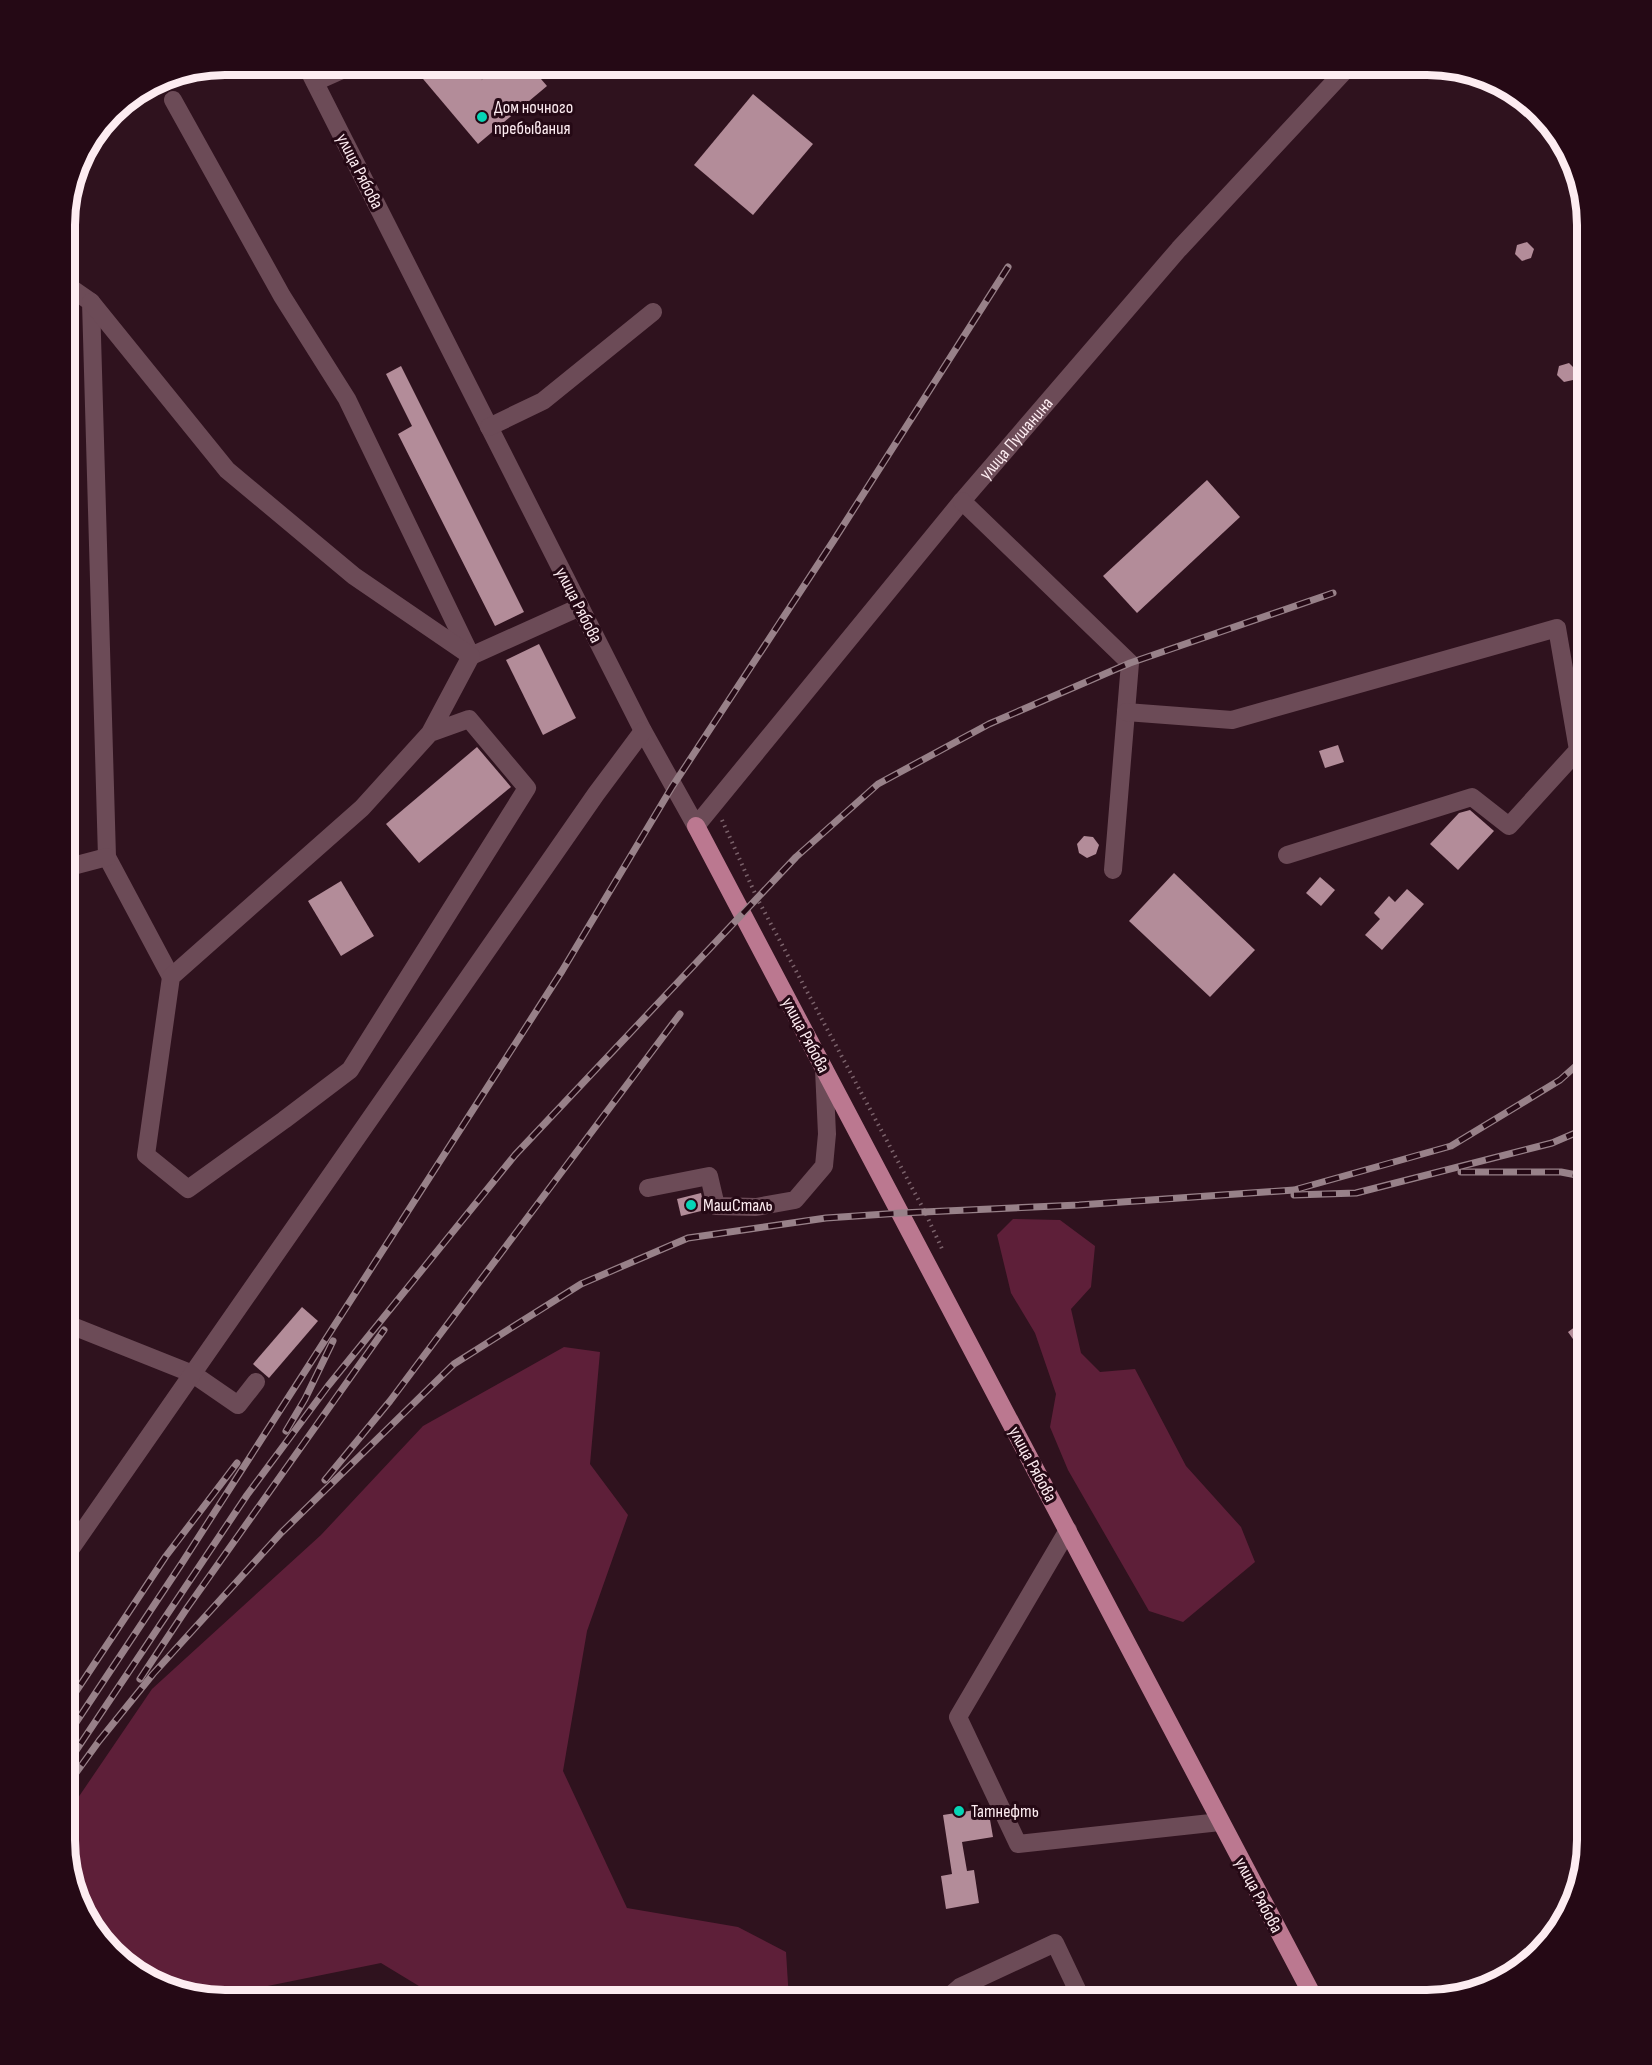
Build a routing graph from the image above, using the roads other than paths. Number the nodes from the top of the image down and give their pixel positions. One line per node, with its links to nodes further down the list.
1 (312, 75): 4 (street, улица Рябова)
2 (330, 75): 4 (street)
3 (1341, 75): 10 (street, улица Пушанина)
4 (315, 82): 9 (street, улица Рябова)
5 (173, 100): 12 (street)
6 (75, 291): 7 (street)
7 (91, 302): 12 (street); 20 (street)
8 (653, 312): 9 (street)
9 (489, 427): 11 (street, улица Рябова)
10 (962, 501): 13 (street); 18 (street, улица Пушанина)
11 (580, 607): 12 (street); 14 (street, улица Рябова)
12 (471, 656): 15 (street)
13 (1126, 712): 16 (street); 22 (street)
14 (643, 731): 18 (street, улица Рябова); 27 (street)
15 (430, 733): 23 (street); 23 (street)
16 (1577, 744)
17 (1577, 751): 19 (street)
18 (696, 826): 24 (main road, улица Рябова)
19 (1287, 855)
20 (107, 857): 21 (street); 23 (street)
21 (75, 865)
22 (1113, 870)
23 (171, 977)
24 (824, 1069): 25 (street); 29 (main road, улица Рябова)
25 (648, 1188)
26 (75, 1327): 27 (street)
27 (193, 1374): 28 (street); 30 (street)
28 (256, 1382)
29 (1068, 1530): 31 (main road, улица Рябова); 31 (street)
30 (75, 1541)
31 (1220, 1822): 34 (main road, улица Рябова)
32 (957, 1990): 33 (street)
33 (1077, 1990)
34 (1309, 1990)

